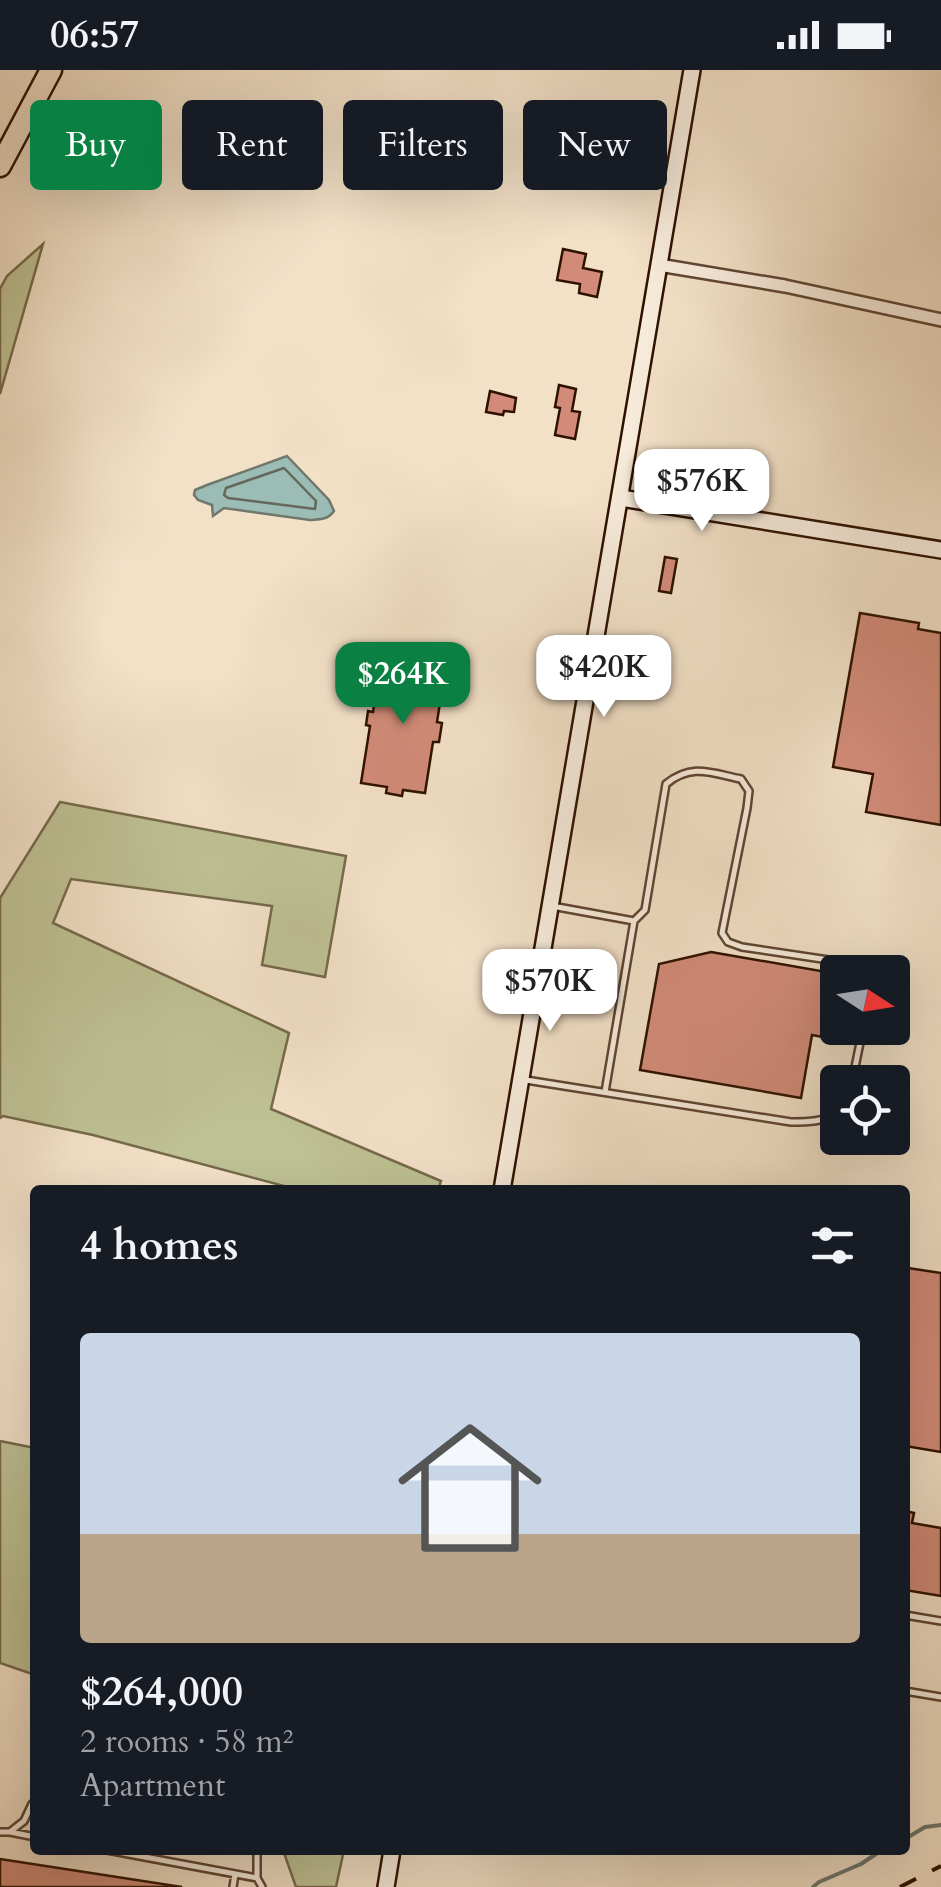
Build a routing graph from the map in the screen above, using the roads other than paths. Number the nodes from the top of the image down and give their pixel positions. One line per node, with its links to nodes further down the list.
1 (51, 70): 3 (highway)
2 (692, 70): 4 (main road)
3 (0, 166)
4 (660, 265): 5 (street); 6 (main road)
5 (941, 320)
6 (621, 498): 7 (main road); 8 (main road)
7 (941, 550)
8 (549, 905): 9 (lane); 11 (main road)
9 (634, 921): 10 (lane); 12 (lane)
10 (820, 959)
11 (520, 1079): 12 (lane); 14 (main road)
12 (605, 1092): 13 (lane)
13 (820, 1120)
14 (503, 1185)
15 (910, 1616): 16 (lane)
16 (941, 1622)
17 (910, 1692): 18 (lane)
18 (941, 1697)
19 (30, 1808): 21 (lane)
20 (0, 1832): 21 (lane)
21 (10, 1832): 22 (lane)
22 (30, 1836)
23 (135, 1855): 26 (lane)
24 (257, 1855): 27 (lane)
25 (391, 1855): 30 (main road)
26 (236, 1874): 27 (lane); 28 (lane)
27 (257, 1878): 29 (lane)
28 (234, 1887)
29 (262, 1887)
30 (386, 1887)

